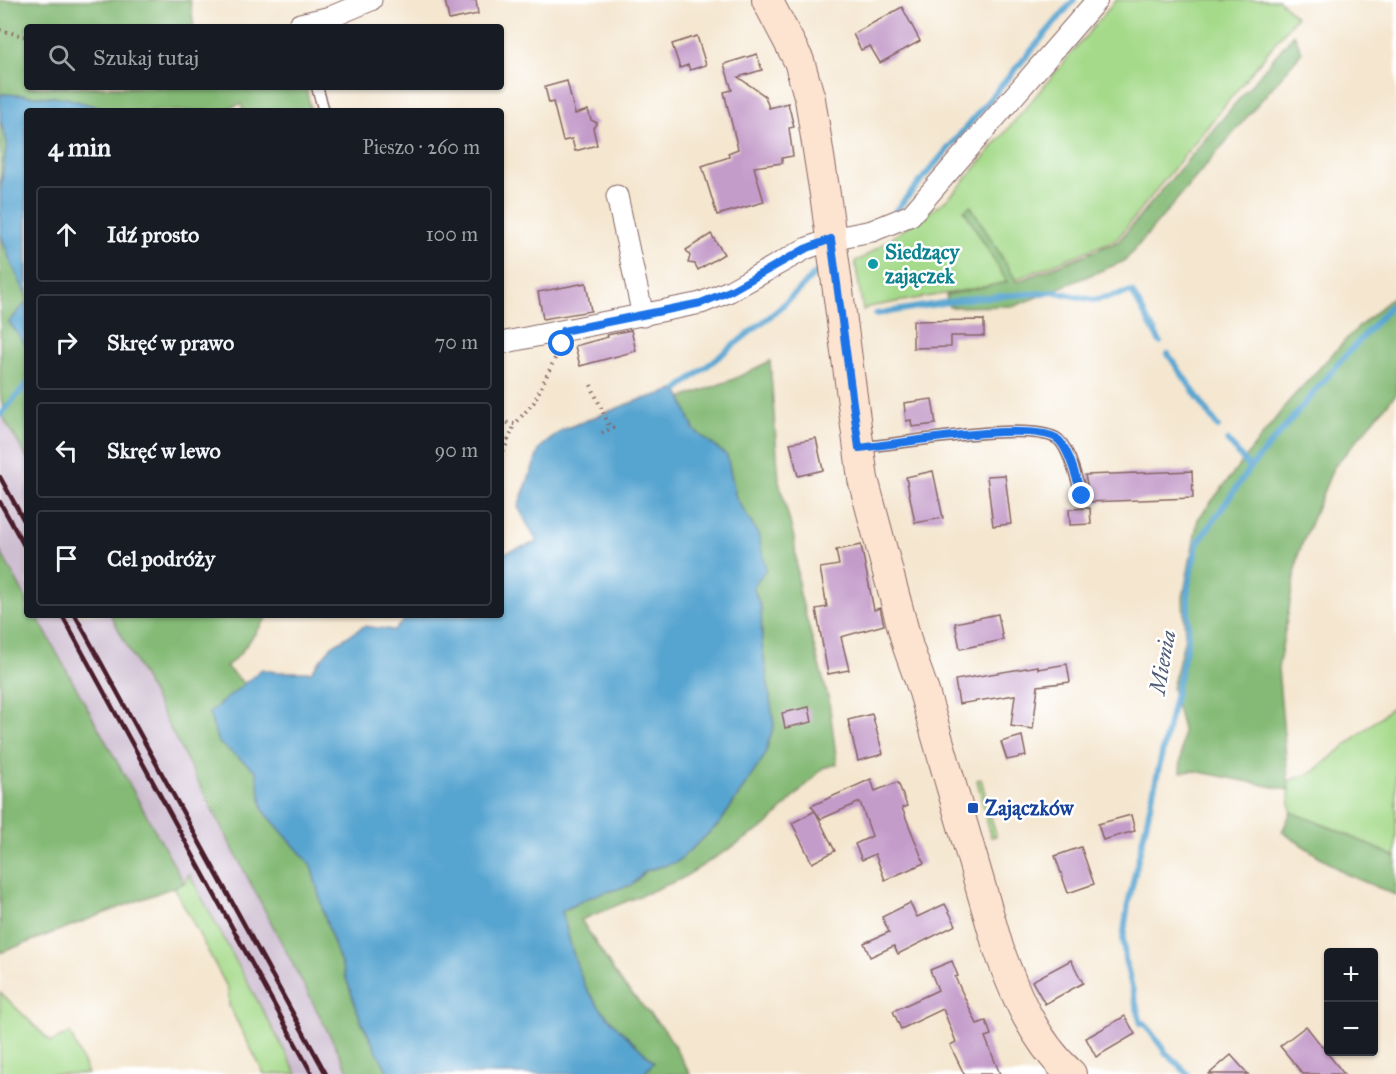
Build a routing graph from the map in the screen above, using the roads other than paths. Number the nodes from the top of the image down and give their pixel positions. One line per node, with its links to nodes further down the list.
1 (371, 0): 4 (street)
2 (767, 0): 8 (main road)
3 (1097, 0): 8 (street)
4 (307, 24)
5 (318, 90): 6 (lane)
6 (323, 108)
7 (617, 196): 9 (street)
8 (831, 239): 9 (street); 11 (main road)
9 (643, 315): 10 (street)
10 (504, 342)
11 (859, 448): 12 (lane); 13 (main road)
12 (1082, 496)
13 (1071, 1074)

